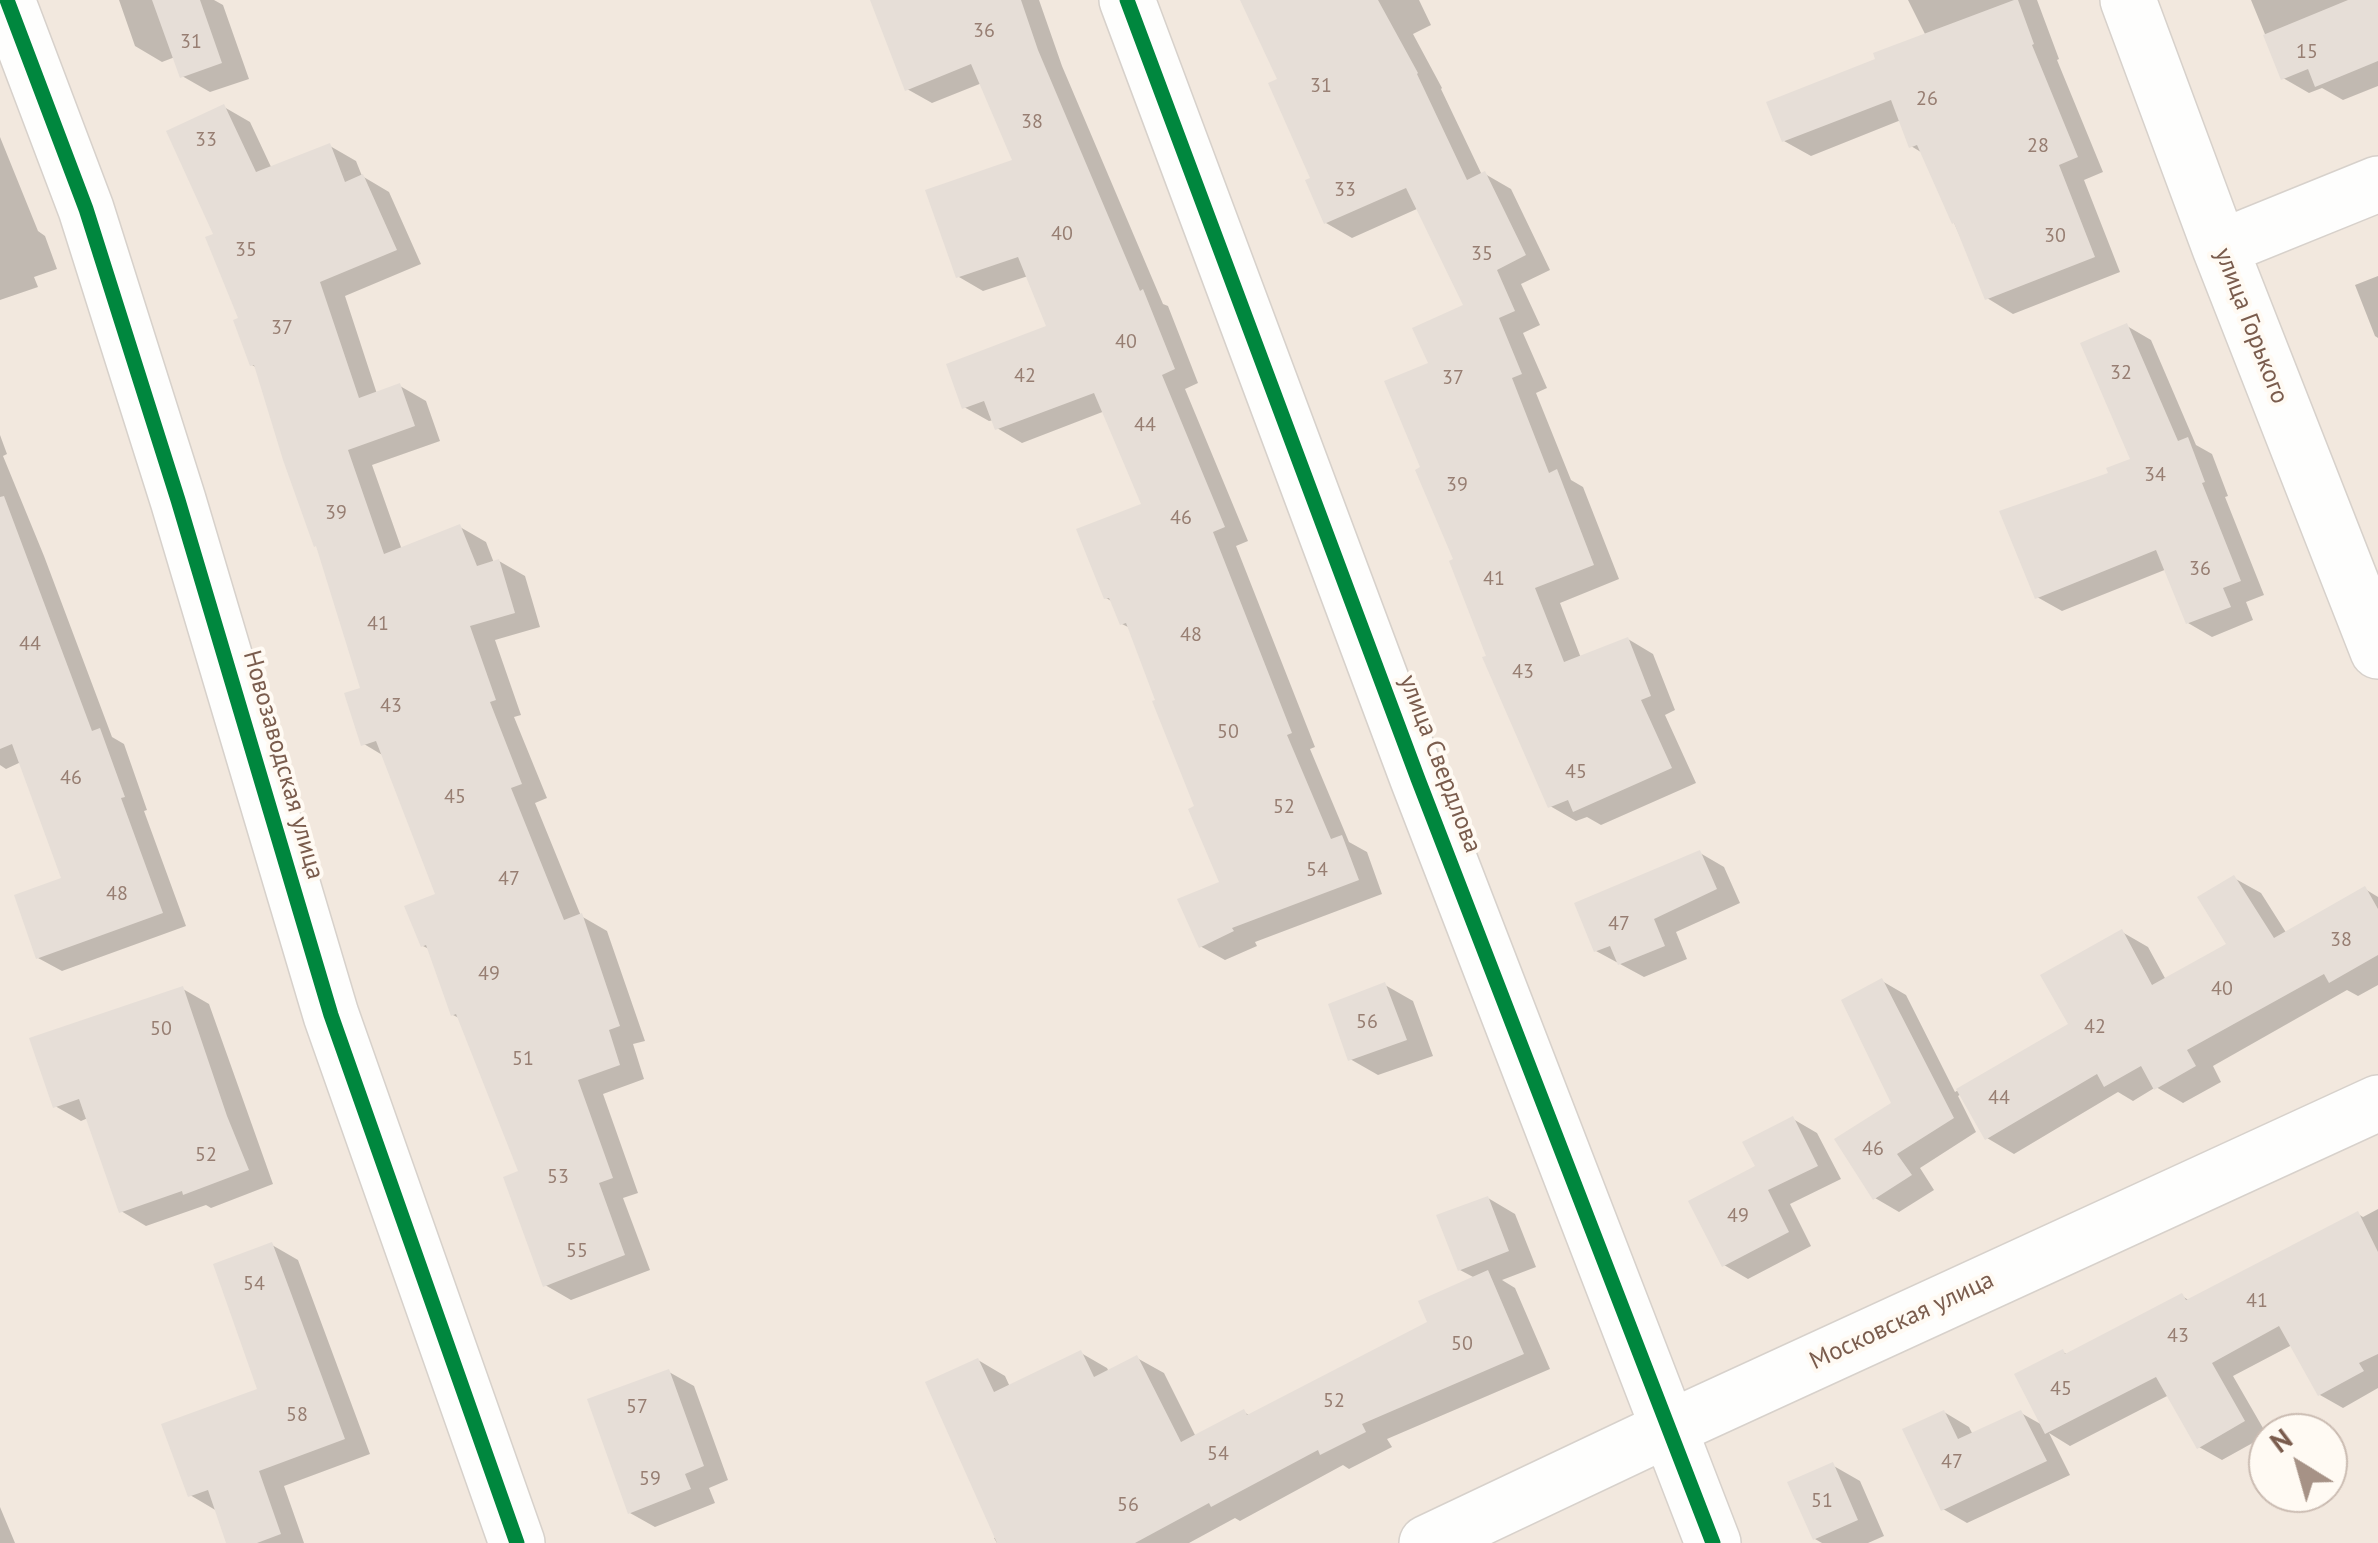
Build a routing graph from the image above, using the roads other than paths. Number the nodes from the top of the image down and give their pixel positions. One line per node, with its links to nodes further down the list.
1 (6, 0): 9 (street, Новозаводская улица)
2 (1127, 0): 8 (street, улица Свердлова)
3 (2128, 0): 5 (street, улица Горького)
4 (2378, 184): 5 (street)
5 (2220, 248): 6 (street, улица Горького)
6 (2378, 651)
7 (2378, 1103): 8 (street, Московская улица)
8 (1670, 1428): 10 (street, Московская улица); 11 (street, улица Свердлова)
9 (518, 1543)
10 (1428, 1543)
11 (1713, 1543)

